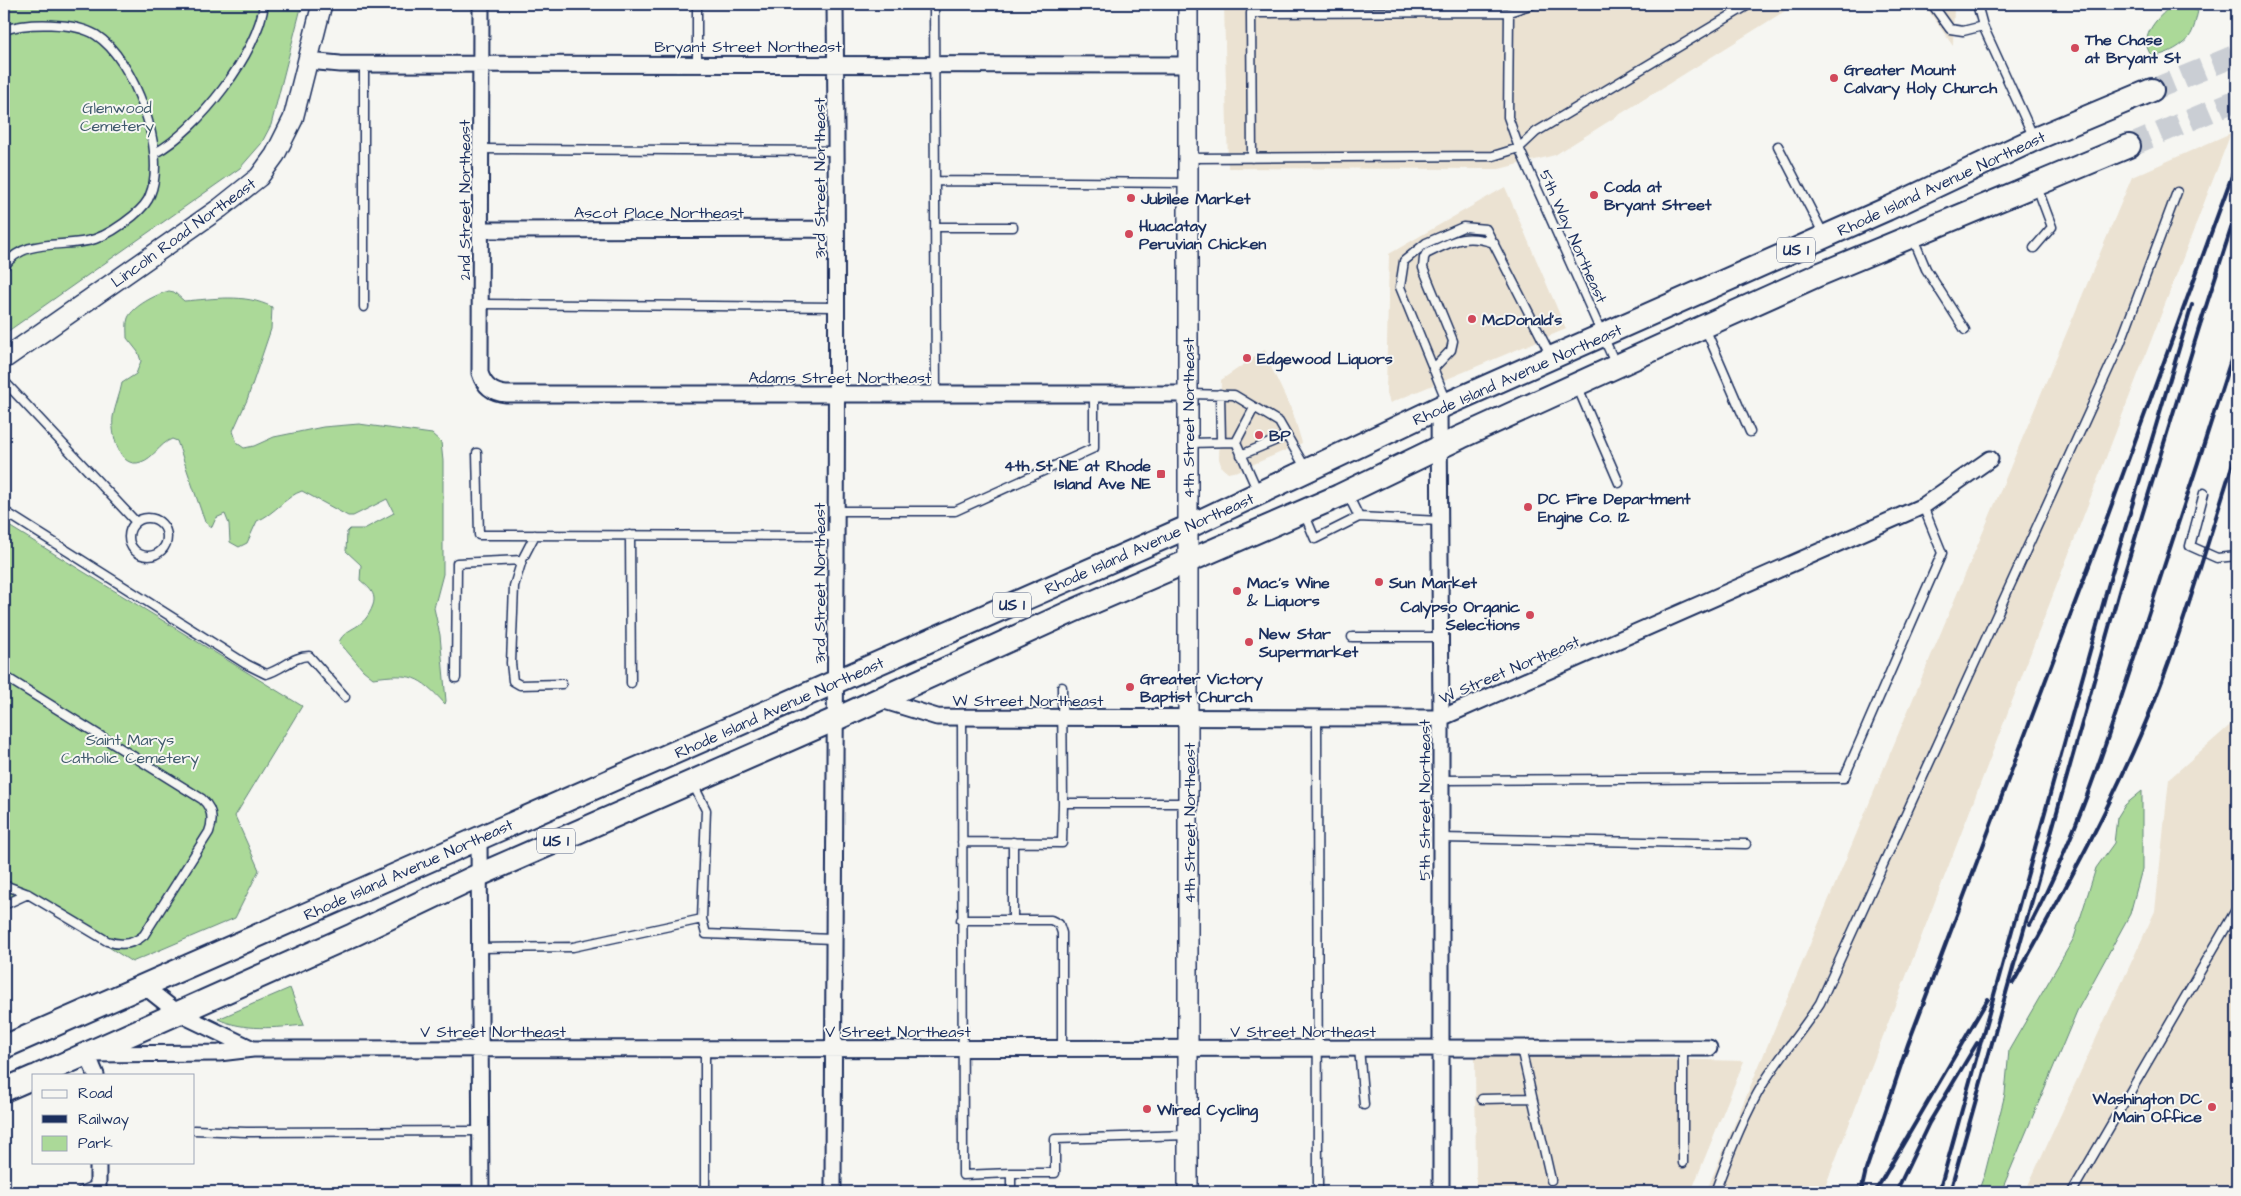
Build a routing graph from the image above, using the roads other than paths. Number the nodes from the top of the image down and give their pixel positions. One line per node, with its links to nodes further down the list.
1 (264, 4): 29 (lane)
2 (322, 4): 15 (street, Lincoln Road Northeast)
3 (481, 4): 17 (street, 2nd Street Northeast)
4 (697, 4): 18 (lane)
5 (836, 4): 19 (street, 3rd Street Northeast)
6 (934, 4): 20 (lane)
7 (1188, 4): 21 (street, 4th Street Northeast)
8 (1532, 4): 12 (lane)
9 (1750, 4): 26 (lane)
10 (1932, 4): 13 (lane)
11 (1977, 4): 13 (lane)
12 (1509, 12): 26 (lane, 5th Way Northeast); 31 (lane)
13 (1983, 26): 23 (lane)
14 (4, 30): 29 (lane)
15 (308, 61): 16 (street, Bryant Street Northeast); 52 (street, Lincoln Road Northeast)
16 (364, 64): 17 (street, Bryant Street Northeast); 46 (lane)
17 (482, 64): 18 (street, Bryant Street Northeast); 27 (street, 2nd Street Northeast)
18 (697, 64): 19 (street, Bryant Street Northeast)
19 (836, 64): 20 (street, Bryant Street Northeast); 28 (street, 3rd Street Northeast)
20 (934, 64): 21 (street, Bryant Street Northeast); 32 (lane)
21 (1188, 65): 30 (street, 4th Street Northeast)
22 (2152, 90): 23 (main road, Rhode Island Avenue Northeast / US 1)
23 (2035, 139): 41 (main road, Rhode Island Avenue Northeast / US 1)
24 (1778, 146): 41 (lane)
25 (2129, 146): 34 (main road, Rhode Island Avenue Northeast / US 1)
26 (1519, 148): 31 (lane); 50 (lane, 5th Way Northeast)
27 (482, 149): 28 (lane); 38 (street, 2nd Street Northeast)
28 (837, 151): 39 (street, 3rd Street Northeast)
29 (155, 153): 44 (lane)
30 (1188, 158): 31 (lane); 33 (street, 4th Street Northeast)
31 (1252, 158)
32 (935, 181): 33 (lane); 36 (lane)
33 (1188, 183): 61 (street, 4th Street Northeast)
34 (2036, 185): 40 (main road, Rhode Island Avenue Northeast / US 1); 43 (lane)
35 (2176, 192): 168 (lane)
36 (935, 227): 37 (lane); 59 (lane)
37 (1013, 227)
38 (481, 230): 39 (street, Ascot Place Northeast); 45 (street, 2nd Street Northeast)
39 (836, 230): 47 (street, 3rd Street Northeast)
40 (1912, 236): 48 (main road, Rhode Island Avenue Northeast / US 1); 49 (lane)
41 (1825, 237): 50 (main road, Rhode Island Avenue Northeast / US 1)
42 (1494, 243): 51 (lane); 54 (lane); 54 (lane)
43 (2034, 248)
44 (4, 267)
45 (480, 304): 47 (lane); 57 (street, 2nd Street Northeast)
46 (364, 307)
47 (836, 307): 58 (street, 3rd Street Northeast)
48 (1704, 326): 53 (main road, Rhode Island Avenue Northeast / US 1); 65 (lane)
49 (1965, 330)
50 (1603, 336): 51 (main road, Rhode Island Avenue Northeast / US 1); 53 (lane, 5th Way Northeast)
51 (1552, 358): 63 (main road, Rhode Island Avenue Northeast / US 1)
52 (4, 360)
53 (1616, 366): 56 (main road, Rhode Island Avenue Northeast / US 1)
54 (1432, 369): 63 (lane)
55 (4, 381): 85 (lane)
56 (1576, 384): 70 (main road, Rhode Island Avenue Northeast / US 1); 75 (lane)
57 (493, 391): 58 (street, Adams Street Northeast)
58 (836, 394): 59 (street, Adams Street Northeast); 81 (street, 3rd Street Northeast)
59 (936, 394): 60 (street, Adams Street Northeast)
60 (1094, 394): 61 (street, Adams Street Northeast); 81 (lane)
61 (1188, 394): 62 (lane); 69 (street, 4th Street Northeast)
62 (1220, 394): 64 (lane); 67 (lane)
63 (1443, 406): 70 (street, 5th Street Northeast); 74 (main road, Rhode Island Avenue Northeast / US 1)
64 (1254, 408): 66 (lane); 68 (lane)
65 (1750, 432)
66 (1286, 436): 72 (lane); 74 (lane)
67 (1221, 442): 68 (lane); 69 (lane)
68 (1236, 442): 72 (lane)
69 (1188, 443): 86 (street, 4th Street Northeast)
70 (1440, 447): 76 (main road, Rhode Island Avenue Northeast / US 1); 84 (street, 5th Street Northeast)
71 (477, 452): 87 (lane)
72 (1241, 455): 77 (lane)
73 (1990, 459): 79 (street, W Street Northeast)
74 (1307, 470): 77 (main road, Rhode Island Avenue Northeast / US 1)
75 (1619, 483)
76 (1347, 492): 82 (main road, Rhode Island Avenue Northeast / US 1); 83 (lane)
77 (1258, 493): 86 (main road, Rhode Island Avenue Northeast / US 1)
78 (2204, 493): 90 (lane)
79 (1923, 506): 106 (street, W Street Northeast); 109 (lane)
80 (4, 511): 101 (lane)
81 (836, 511): 89 (street, 3rd Street Northeast)
82 (1303, 511): 83 (lane); 92 (main road, Rhode Island Avenue Northeast / US 1)
83 (1360, 517): 84 (lane)
84 (1440, 521): 94 (street, 5th Street Northeast)
85 (136, 522): 85 (lane)
86 (1188, 527): 92 (street, 4th Street Northeast); 97 (main road, Rhode Island Avenue Northeast / US 1)
87 (535, 535): 88 (lane); 91 (lane)
88 (630, 535): 89 (lane); 98 (lane)
89 (836, 536): 97 (street, 3rd Street Northeast)
90 (2237, 556)
91 (522, 560): 96 (lane); 99 (lane)
92 (1188, 561): 102 (main road, Rhode Island Avenue Northeast / US 1); 108 (street, 4th Street Northeast)
93 (1352, 637): 94 (lane)
94 (1441, 637): 106 (street, 5th Street Northeast)
95 (4, 676): 120 (lane)
96 (456, 678)
97 (836, 682): 107 (street, 3rd Street Northeast); 113 (main road, Rhode Island Avenue Northeast / US 1)
98 (631, 683)
99 (562, 684)
100 (1062, 687): 104 (lane)
101 (346, 697)
102 (878, 700): 103 (street, W Street Northeast); 107 (main road, Rhode Island Avenue Northeast / US 1)
103 (962, 717): 104 (street, W Street Northeast); 115 (lane)
104 (1062, 718): 108 (street, W Street Northeast); 111 (lane)
105 (1317, 718): 106 (street, W Street Northeast); 108 (street, W Street Northeast); 134 (lane)
106 (1442, 718): 109 (street, 5th Street Northeast)
107 (836, 719): 110 (main road, Rhode Island Avenue Northeast / US 1); 126 (street, 3rd Street Northeast)
108 (1188, 719): 112 (street, 4th Street Northeast)
109 (1442, 780): 114 (street, 5th Street Northeast)
110 (692, 782): 118 (main road, Rhode Island Avenue Northeast / US 1); 123 (lane)
111 (1063, 804): 112 (lane); 116 (lane)
112 (1188, 804): 133 (street, 4th Street Northeast)
113 (479, 837): 118 (street); 128 (main road, Rhode Island Avenue Northeast / US 1)
114 (1442, 838): 117 (lane); 136 (street, 5th Street Northeast)
115 (962, 842): 116 (lane); 124 (lane)
116 (1012, 842): 125 (lane)
117 (1746, 844)
118 (479, 875): 127 (street); 129 (main road, Rhode Island Avenue Northeast / US 1)
119 (4, 885): 120 (lane)
120 (28, 894): 121 (lane)
121 (4, 905)
122 (2237, 908): 169 (lane)
123 (702, 918): 126 (lane); 127 (lane)
124 (962, 920): 125 (lane); 131 (lane)
125 (1013, 920): 132 (lane)
126 (832, 939): 143 (street, 3rd Street Northeast)
127 (479, 948): 141 (street)
128 (144, 986): 129 (street); 130 (main road, Rhode Island Avenue Northeast / US 1)
129 (178, 1013): 140 (street); 144 (main road, Rhode Island Avenue Northeast / US 1)
130 (4, 1047)
131 (961, 1048): 132 (street, V Street Northeast); 143 (street, V Street Northeast); 157 (lane)
132 (1062, 1048): 133 (street, V Street Northeast)
133 (1188, 1048): 134 (street, V Street Northeast); 154 (street, 4th Street Northeast)
134 (1317, 1048): 135 (street, V Street Northeast); 166 (lane)
135 (1359, 1048): 136 (street, V Street Northeast); 151 (lane)
136 (1441, 1048): 137 (street, V Street Northeast); 167 (street, 5th Street Northeast)
137 (1520, 1048): 138 (street, V Street Northeast); 149 (lane)
138 (1682, 1048): 139 (street, V Street Northeast); 155 (lane)
139 (1709, 1048)
140 (253, 1049): 141 (street, V Street Northeast); 144 (street, V Street Northeast)
141 (479, 1049): 142 (street, V Street Northeast); 153 (street)
142 (705, 1049): 143 (street, V Street Northeast); 162 (lane)
143 (833, 1049): 163 (street, 3rd Street Northeast)
144 (87, 1054): 145 (main road, Rhode Island Avenue Northeast / US 1); 146 (street)
145 (42, 1074)
146 (96, 1074)
147 (32, 1078): 148 (main road)
148 (4, 1090)
149 (1531, 1098): 150 (lane); 158 (lane)
150 (1482, 1099)
151 (1364, 1105)
152 (195, 1130): 153 (lane)
153 (480, 1132): 161 (street)
154 (1188, 1135): 157 (lane); 165 (street, 4th Street Northeast)
155 (1684, 1163)
156 (98, 1164): 159 (street)
157 (1011, 1174): 164 (lane)
158 (1551, 1180)
159 (98, 1188): 160 (lane)
160 (80, 1192)
161 (481, 1192)
162 (705, 1192)
163 (833, 1192)
164 (1011, 1192)
165 (1188, 1192)
166 (1318, 1192)
167 (1441, 1192)
168 (1715, 1192)
169 (2072, 1192)

